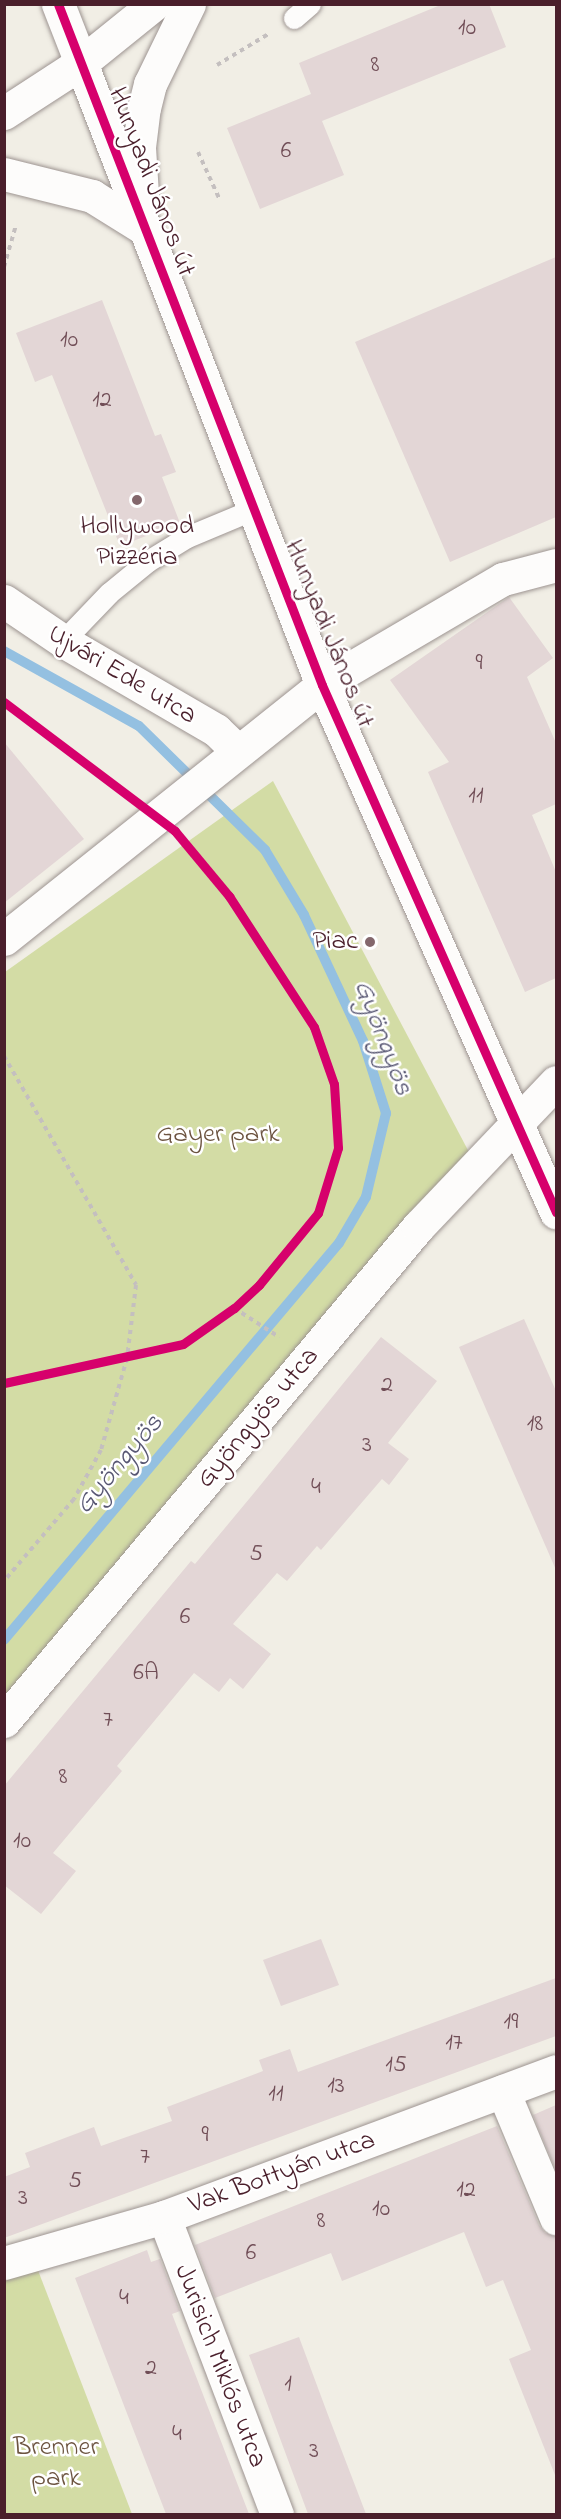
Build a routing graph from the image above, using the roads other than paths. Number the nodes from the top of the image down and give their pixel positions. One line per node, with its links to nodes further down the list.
1 (58, 4): 6 (street, Hunyadi János út)
2 (154, 4): 6 (street)
3 (189, 4): 9 (street, Hunyadi János út)
4 (310, 4): 5 (lane)
5 (294, 18)
6 (81, 63): 7 (street); 9 (street, Hunyadi János út)
7 (4, 113)
8 (4, 174): 9 (street)
9 (145, 229): 10 (street, Hunyadi János út)
10 (254, 509): 13 (lane); 14 (street, Hunyadi János út)
11 (556, 565): 14 (street)
12 (4, 601): 13 (street, Ujvári Ede utca)
13 (63, 641): 15 (street, Ujvári Ede utca)
14 (322, 685): 15 (street); 18 (street, Hunyadi János út)
15 (231, 756): 16 (street)
16 (4, 939)
17 (556, 1082): 18 (street, Gyöngyös utca)
18 (518, 1120): 19 (street, Hunyadi János út); 20 (street, Gyöngyös utca)
19 (556, 1212)
20 (4, 1721)
21 (556, 2072): 22 (street, Vak Bottyán utca)
22 (503, 2091): 23 (street, Vak Bottyán utca); 24 (street)
23 (164, 2217): 25 (street, Vak Bottyán utca); 26 (street, Jurisich Miklós utca)
24 (556, 2218)
25 (4, 2263)
26 (276, 2514)

